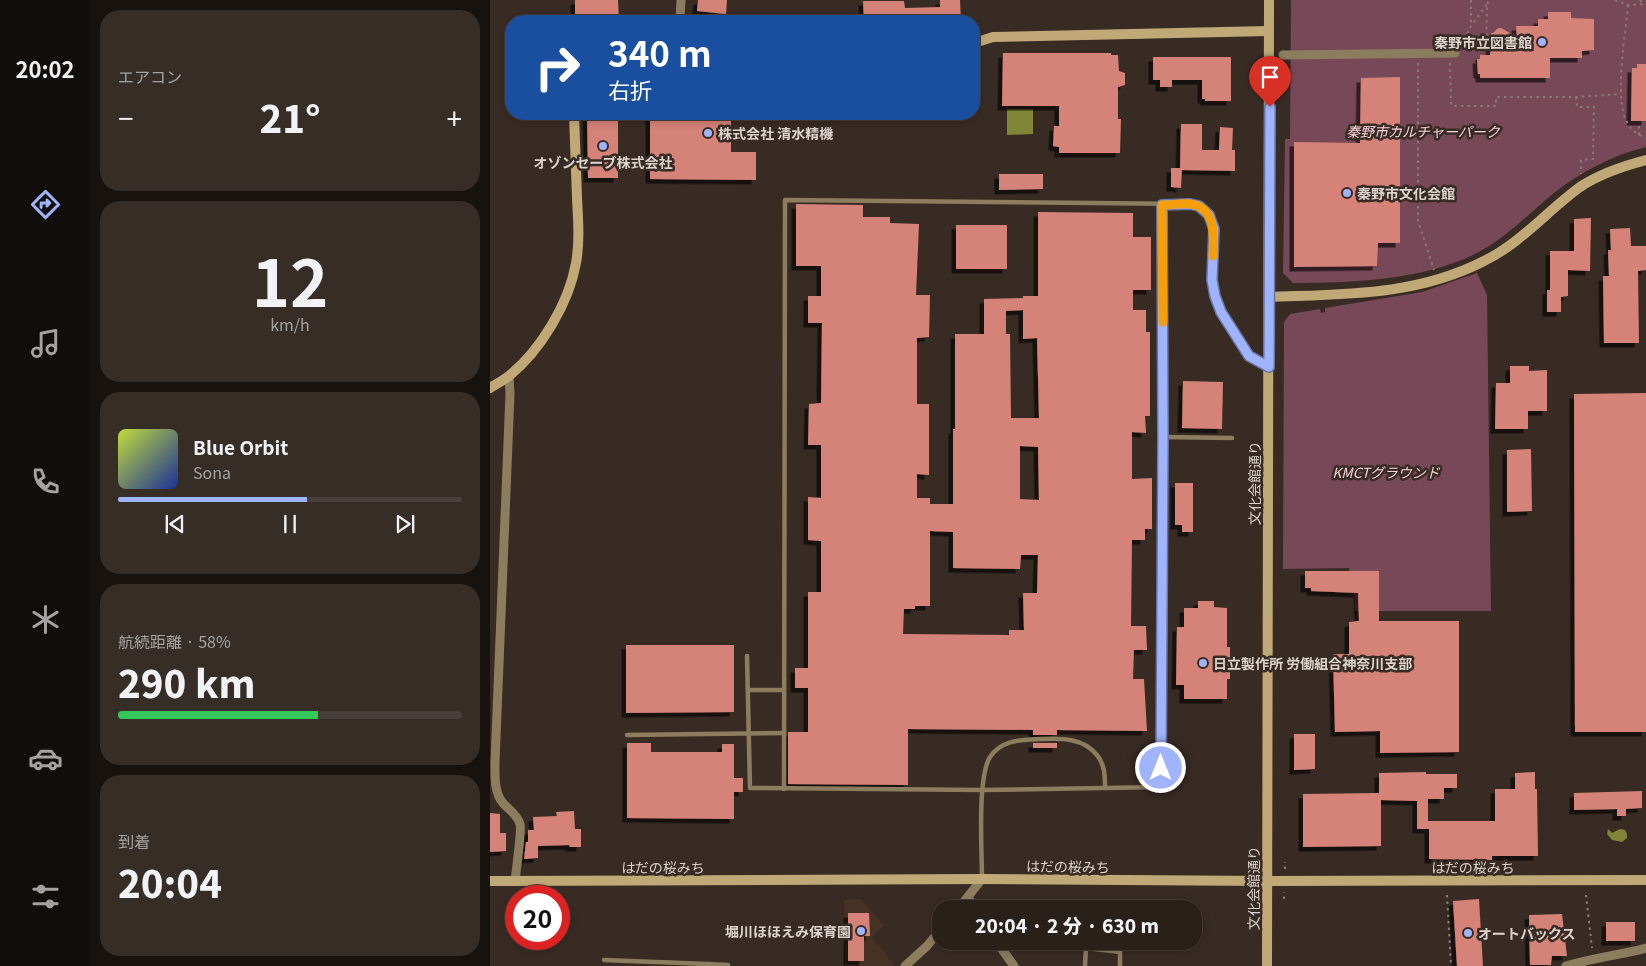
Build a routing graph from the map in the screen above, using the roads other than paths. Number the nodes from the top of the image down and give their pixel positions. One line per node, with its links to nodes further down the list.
1 (681, 0): 3 (street)
2 (1269, 0): 4 (street, 文化会館通り)
3 (680, 15)
4 (1269, 31): 5 (street); 11 (street, 文化会館通り)
5 (980, 41)
6 (1452, 53): 7 (street)
7 (1283, 55)
8 (574, 120): 13 (street)
9 (1646, 160): 11 (street)
10 (1162, 205): 12 (lane); 15 (lane); 19 (lane)
11 (1270, 297): 12 (street, 文化会館通り)
12 (1269, 367): 30 (street, 文化会館通り)
13 (509, 376): 14 (street); 29 (street)
14 (490, 388)
15 (1163, 437): 16 (lane); 23 (lane)
16 (1232, 438)
17 (747, 656): 18 (lane)
18 (748, 690): 19 (lane); 21 (lane)
19 (784, 690): 20 (lane)
20 (784, 733): 21 (lane); 24 (lane)
21 (748, 734): 22 (lane); 24 (lane)
22 (627, 735)
23 (1105, 788): 25 (lane); 25 (lane)
24 (784, 789): 25 (lane)
25 (982, 790): 26 (lane)
26 (982, 879): 29 (street, はだの桜みち); 30 (street, はだの桜みち); 31 (street)
27 (1646, 880): 30 (street, はだの桜みち)
28 (490, 881): 29 (street, はだの桜みち)
29 (515, 881)
30 (1266, 881): 46 (street, 文化会館通り)
31 (968, 897): 32 (street); 33 (street)
32 (966, 900)
33 (970, 900)
34 (932, 941): 42 (street)
35 (1646, 948): 47 (street)
36 (1002, 950): 43 (street)
37 (1086, 950): 44 (lane)
38 (1103, 950): 45 (lane)
39 (604, 960): 40 (lane)
40 (708, 965): 41 (lane)
41 (728, 965)
42 (905, 966)
43 (1014, 966)
44 (1085, 966)
45 (1120, 966)
46 (1267, 966)
47 (1566, 966)

